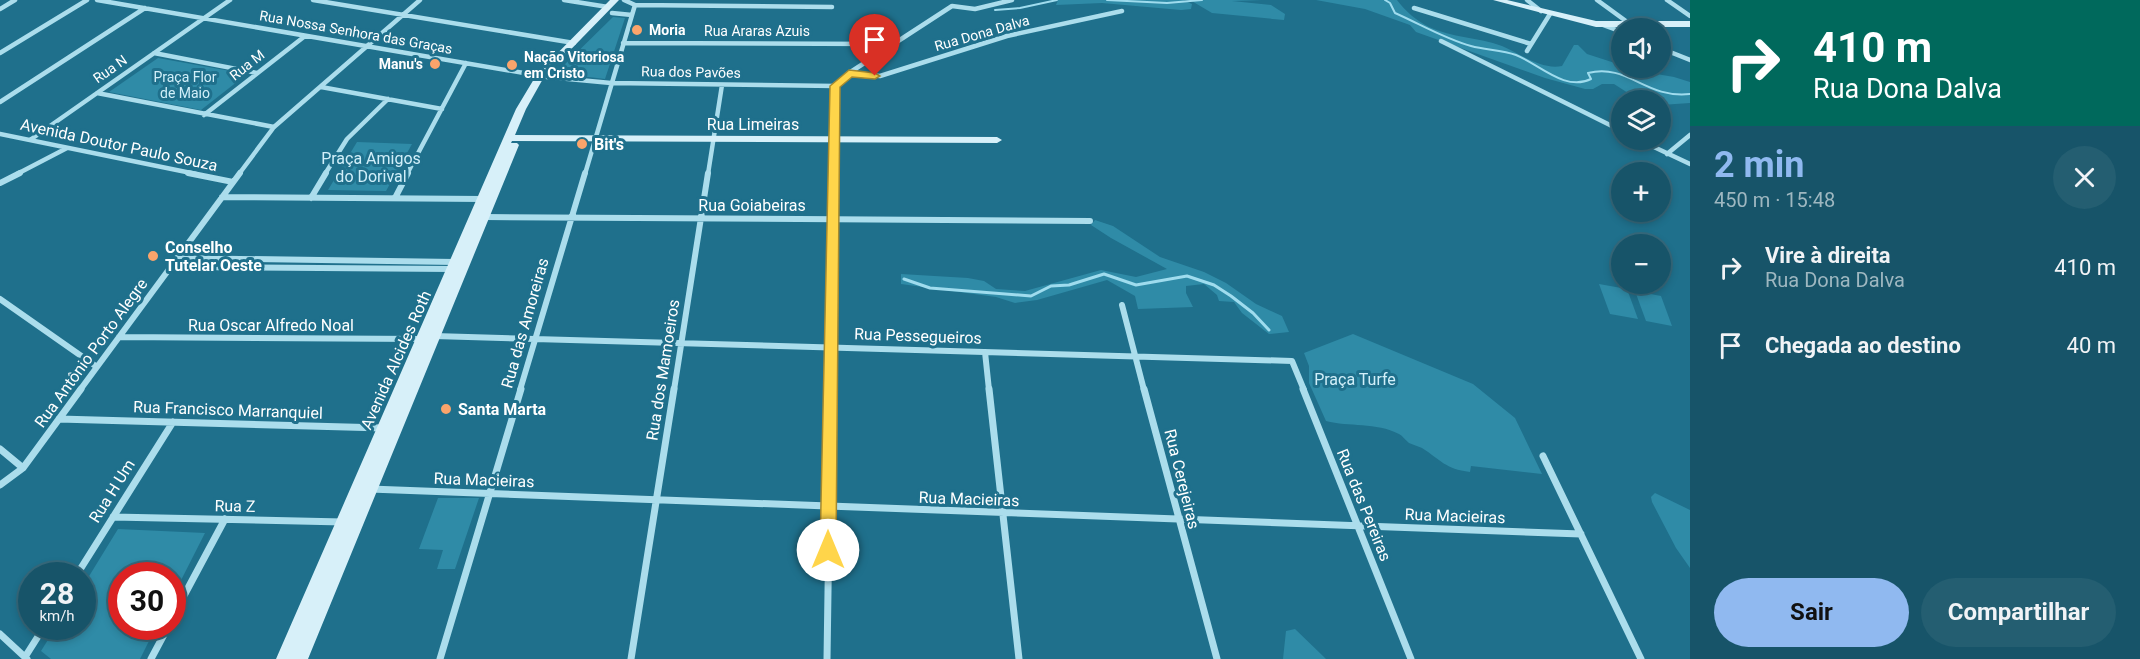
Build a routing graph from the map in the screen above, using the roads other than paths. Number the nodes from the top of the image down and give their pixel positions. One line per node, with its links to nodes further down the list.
1 (15, 0): 23 (street)
2 (87, 0): 45 (street)
3 (97, 0): 21 (street, Rua Nossa Senhora das Graças)
4 (230, 0): 29 (street, Rua N)
5 (313, 0): 16 (street)
6 (346, 0): 16 (street)
7 (420, 0): 26 (street, Rua Antônio Porto Alegre)
8 (564, 0): 19 (street)
9 (625, 0): 17 (street); 19 (street)
10 (952, 0): 18 (street)
11 (1012, 0): 18 (street)
12 (1497, 0): 25 (street)
13 (1527, 0): 25 (street)
14 (1597, 0): 30 (street)
15 (1667, 0): 28 (street)
16 (340, 4): 26 (street)
17 (635, 5): 20 (street); 27 (street, Rua das Amoreiras)
18 (952, 6): 42 (street)
19 (612, 7): 27 (street); 38 (street); 51 (street)
20 (832, 7)
21 (146, 8): 29 (street, Rua Nossa Senhora das Graças); 58 (street)
22 (1414, 8): 40 (street)
23 (0, 9)
24 (1122, 11): 50 (street, Rua Dona Dalva)
25 (1546, 13): 31 (street); 40 (street)
26 (404, 15): 38 (street); 41 (street, Rua Antônio Porto Alegre)
27 (632, 15): 39 (street, Rua das Amoreiras)
28 (1690, 16)
29 (204, 18): 36 (street, Rua Nossa Senhora das Graças); 46 (street, Rua N)
30 (1621, 18)
31 (1602, 24): 32 (street); 35 (street)
32 (1611, 24)
33 (1671, 24): 34 (street)
34 (1690, 24)
35 (1611, 28)
36 (305, 36): 41 (street, Rua Nossa Senhora das Graças); 49 (street, Rua M)
37 (1441, 41): 61 (street)
38 (574, 42): 51 (street)
39 (623, 43): 42 (street, Rua Araras Azuis); 52 (street, Rua das Amoreiras)
40 (1531, 44): 43 (street)
41 (367, 46): 48 (street, Rua Nossa Senhora das Graças); 55 (street, Rua Antônio Porto Alegre)
42 (890, 47): 50 (street)
43 (1527, 51)
44 (1671, 52): 47 (street)
45 (0, 53)
46 (154, 53): 49 (street); 56 (street, Rua N)
47 (1690, 60)
48 (466, 63): 51 (street, Rua Nossa Senhora das Graças); 59 (street)
49 (257, 73): 60 (street, Rua M)
50 (849, 74): 54 (street)
51 (543, 76): 52 (street, Rua dos Pavões); 65 (street, Avenida Alcides Roth)
52 (611, 83): 53 (street, Rua dos Pavões); 66 (street, Rua das Amoreiras)
53 (722, 85): 54 (street, Rua dos Pavões); 67 (street, Rua dos Mamoeiros)
54 (835, 86): 69 (street)
55 (321, 87): 57 (street); 62 (street, Rua Antônio Porto Alegre)
56 (97, 93): 60 (street); 68 (street, Rua N)
57 (388, 99): 59 (street); 78 (street)
58 (0, 102)
59 (442, 109): 79 (street)
60 (204, 115): 62 (street)
61 (1611, 126)
62 (274, 127): 75 (street, Rua Antônio Porto Alegre)
63 (0, 134): 68 (street, Avenida Doutor Paulo Souza)
64 (1690, 135): 73 (street)
65 (513, 138): 66 (street, Rua Limeiras); 80 (street, Avenida Alcides Roth)
66 (594, 138): 67 (street, Rua Limeiras); 82 (street, Rua das Amoreiras)
67 (713, 139): 69 (street, Rua Limeiras); 83 (street, Rua dos Mamoeiros)
68 (30, 140): 71 (street, Avenida Doutor Paulo Souza)
69 (834, 140): 70 (street, Rua Limeiras); 84 (street)
70 (997, 140)
71 (67, 147): 75 (street, Avenida Doutor Paulo Souza); 76 (street)
72 (1661, 150): 73 (street)
73 (1667, 153): 74 (street)
74 (1690, 164)
75 (233, 182): 77 (street, Rua Antônio Porto Alegre)
76 (0, 183)
77 (222, 197): 78 (street); 86 (street, Rua Antônio Porto Alegre)
78 (310, 198): 79 (street)
79 (395, 198): 80 (street)
80 (488, 199): 81 (street, Avenida Alcides Roth); 88 (street, Avenida Alcides Roth)
81 (485, 217): 82 (street, Rua Goiabeiras); 88 (street, Avenida Alcides Roth)
82 (570, 218): 83 (street, Rua Goiabeiras); 95 (street, Rua das Amoreiras)
83 (700, 218): 84 (street, Rua Goiabeiras); 96 (street, Rua dos Mamoeiros)
84 (833, 219): 85 (street, Rua Goiabeiras); 97 (street)
85 (1090, 221)
86 (177, 258): 87 (street); 89 (street, Rua Antônio Porto Alegre)
87 (323, 260): 88 (street); 90 (street)
88 (460, 265): 90 (street); 94 (street, Avenida Alcides Roth)
89 (171, 267): 90 (street); 93 (street, Rua Antônio Porto Alegre)
90 (318, 268)
91 (0, 299): 101 (street)
92 (1122, 305): 99 (street, Rua Cerejeiras)
93 (119, 338): 94 (street, Rua Oscar Alfredo Noal); 101 (street, Rua Antônio Porto Alegre)
94 (429, 338): 95 (street, Rua Pessegueiros); 104 (street, Avenida Alcides Roth)
95 (534, 339): 96 (street, Rua Pessegueiros); 110 (street, Rua das Amoreiras)
96 (681, 343): 97 (street, Rua Pessegueiros); 111 (street, Rua dos Mamoeiros)
97 (831, 347): 98 (street, Rua Pessegueiros); 112 (street)
98 (985, 352): 99 (street, Rua Pessegueiros); 113 (street)
99 (1137, 356): 100 (street, Rua Pessegueiros); 116 (street, Rua Cerejeiras)
100 (1292, 361): 118 (street, Rua das Pereiras)
101 (97, 367): 102 (street, Rua Antônio Porto Alegre)
102 (59, 419): 103 (street, Rua Francisco Marranquiel); 107 (street, Rua Antônio Porto Alegre)
103 (173, 422): 104 (street, Rua Francisco Marranquiel); 114 (street, Rua H Um)
104 (391, 428): 109 (street, Avenida Alcides Roth)
105 (0, 449): 107 (street)
106 (1543, 456): 119 (street)
107 (23, 468): 108 (street, Rua Antônio Porto Alegre)
108 (0, 485)
109 (364, 489): 110 (street, Rua Macieiras); 117 (street, Avenida Alcides Roth)
110 (490, 494): 111 (street, Rua Macieiras); 129 (street, Rua das Amoreiras)
111 (656, 500): 112 (street, Rua Macieiras); 130 (street, Rua dos Mamoeiros)
112 (828, 507): 113 (street, Rua Macieiras); 131 (street)
113 (1003, 514): 116 (street, Rua Macieiras); 132 (street)
114 (113, 517): 115 (street, Rua Z); 120 (street, Rua H Um)
115 (225, 519): 117 (street, Rua Z); 121 (street)
116 (1178, 520): 118 (street, Rua Macieiras); 133 (street, Rua Cerejeiras)
117 (350, 522): 127 (street, Avenida Alcides Roth); 128 (street, Avenida Alcides Roth)
118 (1358, 526): 119 (street, Rua Macieiras); 134 (street, Rua das Pereiras)
119 (1581, 534): 135 (street)
120 (85, 562)
121 (186, 592)
122 (0, 634): 125 (street)
123 (36, 640): 125 (street)
124 (161, 640): 126 (street)
125 (26, 658)
126 (151, 659)
127 (284, 659)
128 (300, 659)
129 (440, 659)
130 (631, 659)
131 (827, 659)
132 (1020, 659)
133 (1217, 659)
134 (1411, 659)
135 (1641, 659)

